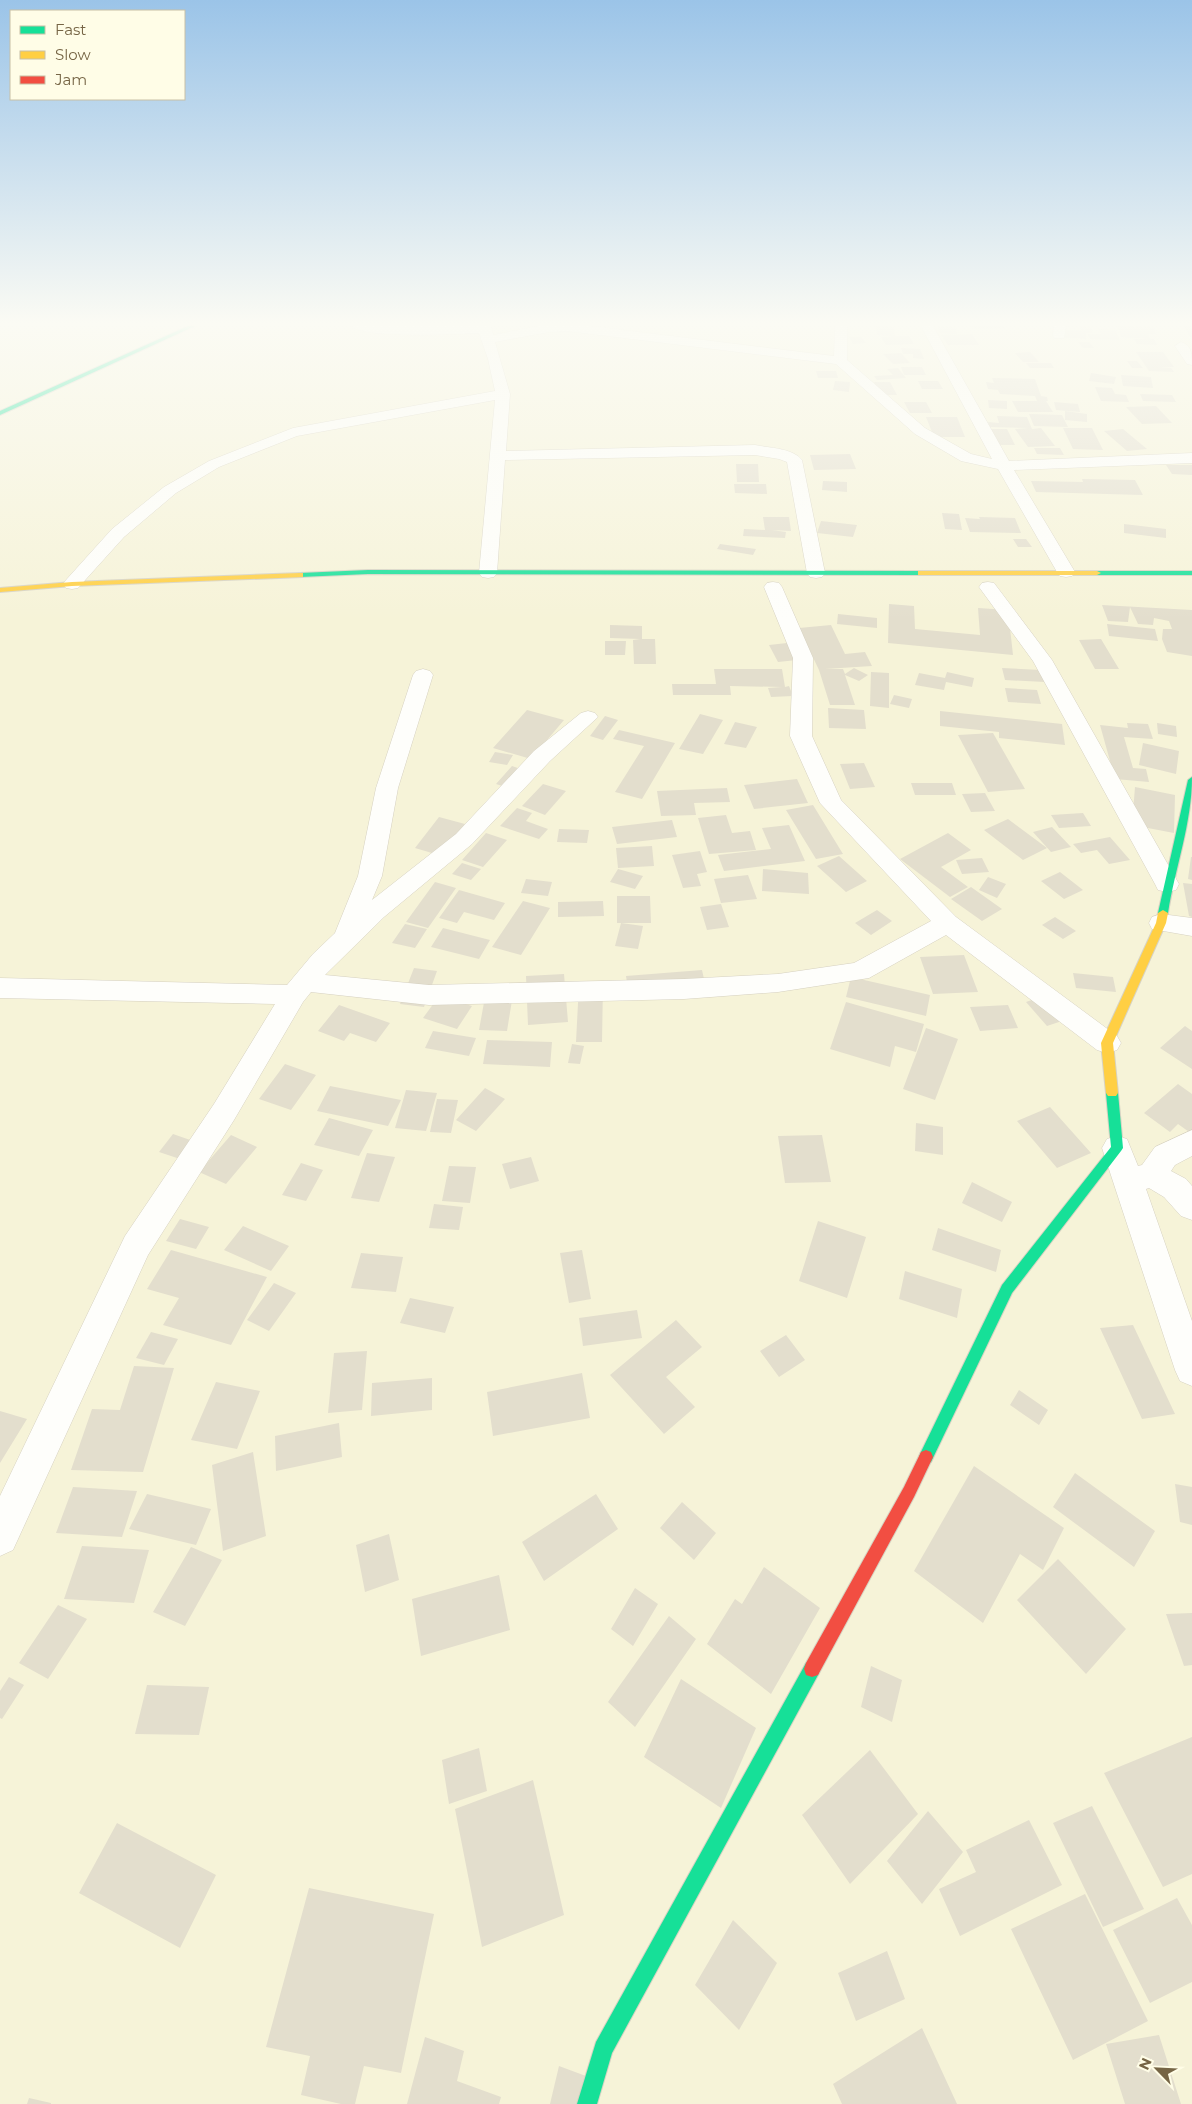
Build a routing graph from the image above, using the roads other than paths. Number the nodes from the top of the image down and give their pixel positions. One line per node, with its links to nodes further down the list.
1 (336, 424): 12 (street)
2 (501, 424): 5 (street)
3 (912, 424): 7 (street)
4 (981, 424): 7 (street)
5 (498, 456): 9 (street); 10 (street)
6 (1192, 458): 7 (street)
7 (1004, 466): 8 (street)
8 (1066, 572): 10 (street); 11 (street)
9 (488, 573): 10 (street); 12 (street)
10 (816, 573)
11 (1192, 573)
12 (72, 584): 15 (street)
13 (773, 587): 20 (street)
14 (991, 587): 19 (street)
15 (0, 590)
16 (422, 674): 23 (street)
17 (588, 717): 23 (street)
18 (1192, 780): 19 (street)
19 (1167, 884): 21 (street)
20 (947, 923): 25 (street); 26 (street)
21 (1161, 923): 22 (street); 26 (street)
22 (1192, 927)
23 (344, 940): 25 (street)
24 (0, 988): 25 (street)
25 (299, 989): 32 (street)
26 (1107, 1043): 28 (street)
27 (1192, 1142): 29 (street)
28 (1117, 1148): 29 (street); 33 (street)
29 (1140, 1178): 30 (street); 31 (street)
30 (1192, 1207)
31 (1192, 1370)
32 (0, 1537)
33 (587, 2104)

